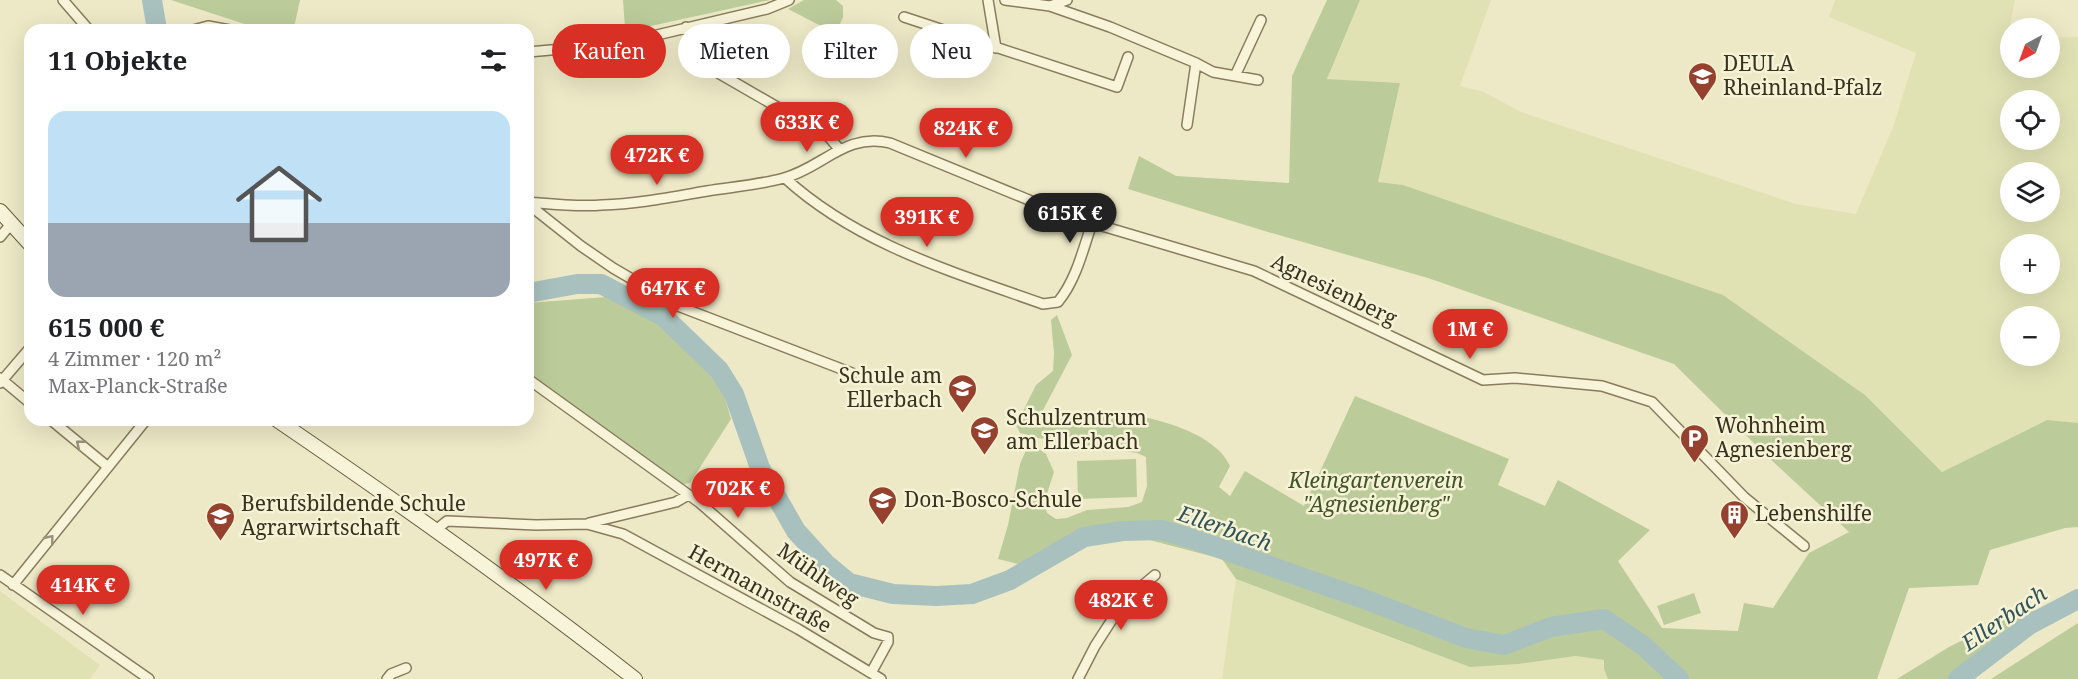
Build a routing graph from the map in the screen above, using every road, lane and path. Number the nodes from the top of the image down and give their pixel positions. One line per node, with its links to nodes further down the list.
1 (63, 0): 9 (street)
2 (789, 0): 10 (street)
3 (988, 0): 12 (street)
4 (1005, 0): 6 (street)
5 (1067, 0): 6 (street)
6 (1050, 6): 15 (street)
7 (904, 17): 12 (street)
8 (1261, 20): 16 (street)
9 (83, 24)
10 (700, 24)
11 (678, 29): 13 (street)
12 (996, 48): 14 (street)
13 (534, 51)
14 (1128, 57)
15 (1196, 63): 16 (street); 19 (street)
16 (1235, 76): 18 (street)
17 (727, 78): 20 (street)
18 (1258, 80)
19 (1187, 125)
20 (840, 150): 21 (street, Agnesienberg); 25 (street, Agnesienberg)
21 (785, 178): 22 (street, Agnesienberg); 25 (street)
22 (534, 203)
23 (534, 208): 30 (street)
24 (0, 211): 26 (street)
25 (1092, 223): 41 (street, Agnesienberg)
26 (11, 224): 27 (street); 28 (street)
27 (0, 237)
28 (24, 238)
29 (24, 355): 31 (street)
30 (852, 373)
31 (1, 381): 33 (street)
32 (534, 383): 38 (street, Mühlweg)
33 (24, 398)
34 (58, 426): 37 (street, one-way to 34)
35 (141, 426): 37 (street)
36 (286, 426): 40 (street)
37 (108, 467): 44 (street, one-way to 37)
38 (688, 495): 39 (street, Hermannstraße); 46 (street, Mühlweg)
39 (586, 524): 40 (street, Hermannstraße); 46 (street, Hermannstraße)
40 (437, 529): 49 (street)
41 (1804, 546)
42 (0, 575): 44 (street)
43 (1155, 575): 51 (street)
44 (14, 585): 47 (street)
45 (406, 668): 48 (street)
46 (871, 673): 50 (street, Hermannstraße)
47 (149, 679)
48 (387, 679)
49 (635, 679)
50 (881, 679)
51 (1077, 679)

